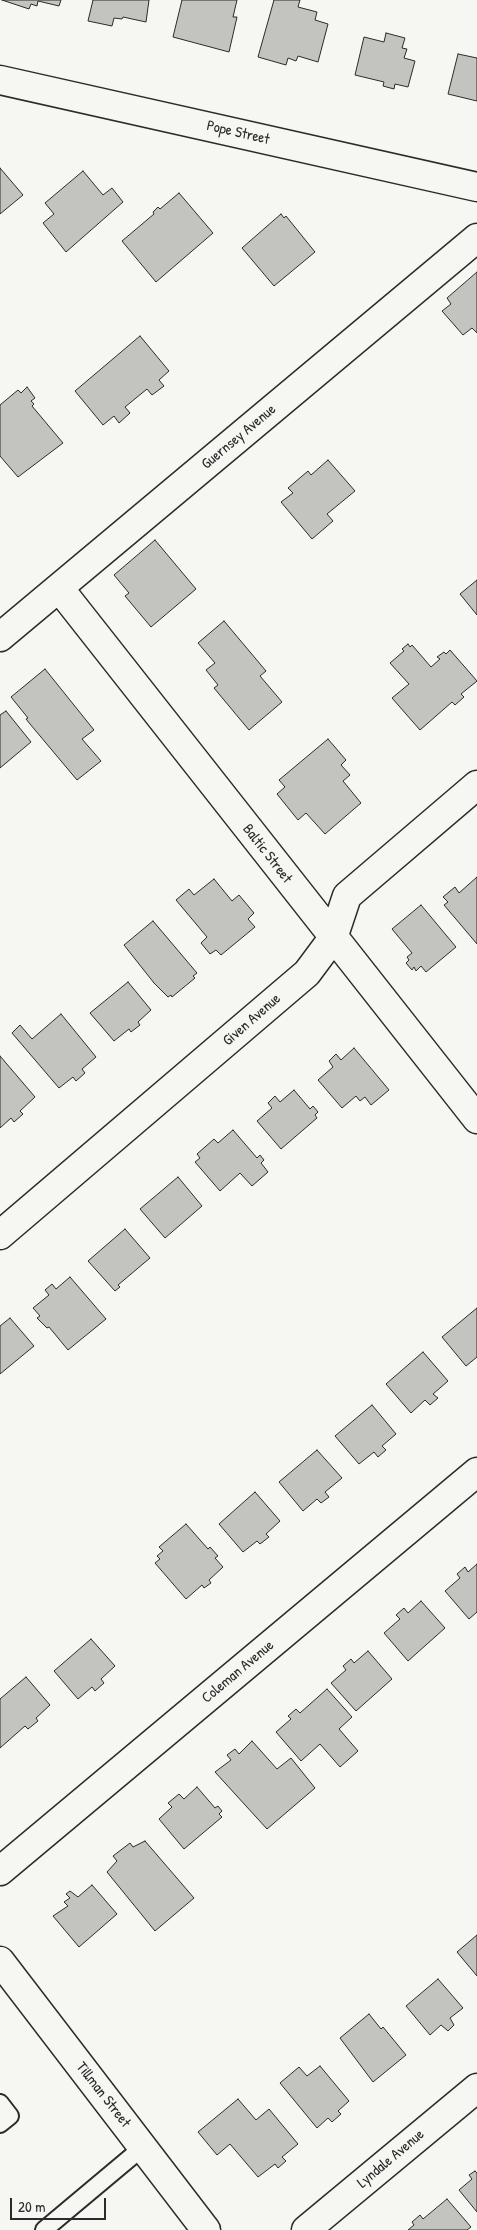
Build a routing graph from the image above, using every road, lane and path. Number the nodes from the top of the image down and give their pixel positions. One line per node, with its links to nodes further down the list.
1 (0, 80): 2 (street, Pope Street)
2 (477, 187)
3 (477, 238): 4 (street, Guernsey Avenue)
4 (59, 588): 5 (street, Guernsey Avenue); 7 (street, Baltic Street)
5 (0, 637)
6 (477, 785): 7 (street, Given Avenue)
7 (333, 938): 8 (street, Baltic Street); 9 (street, Given Avenue)
8 (477, 1119)
9 (0, 1235)
10 (477, 1472): 11 (street, Coleman Avenue)
11 (0, 1871)
12 (0, 1961): 16 (street, Tillman Street)
13 (477, 2088): 19 (street, Lyndale Avenue)
14 (0, 2103): 15 (lane)
15 (0, 2124)
16 (143, 2147): 17 (lane); 18 (street, Tillman Street)
17 (44, 2230)
18 (206, 2230)
19 (306, 2230)

